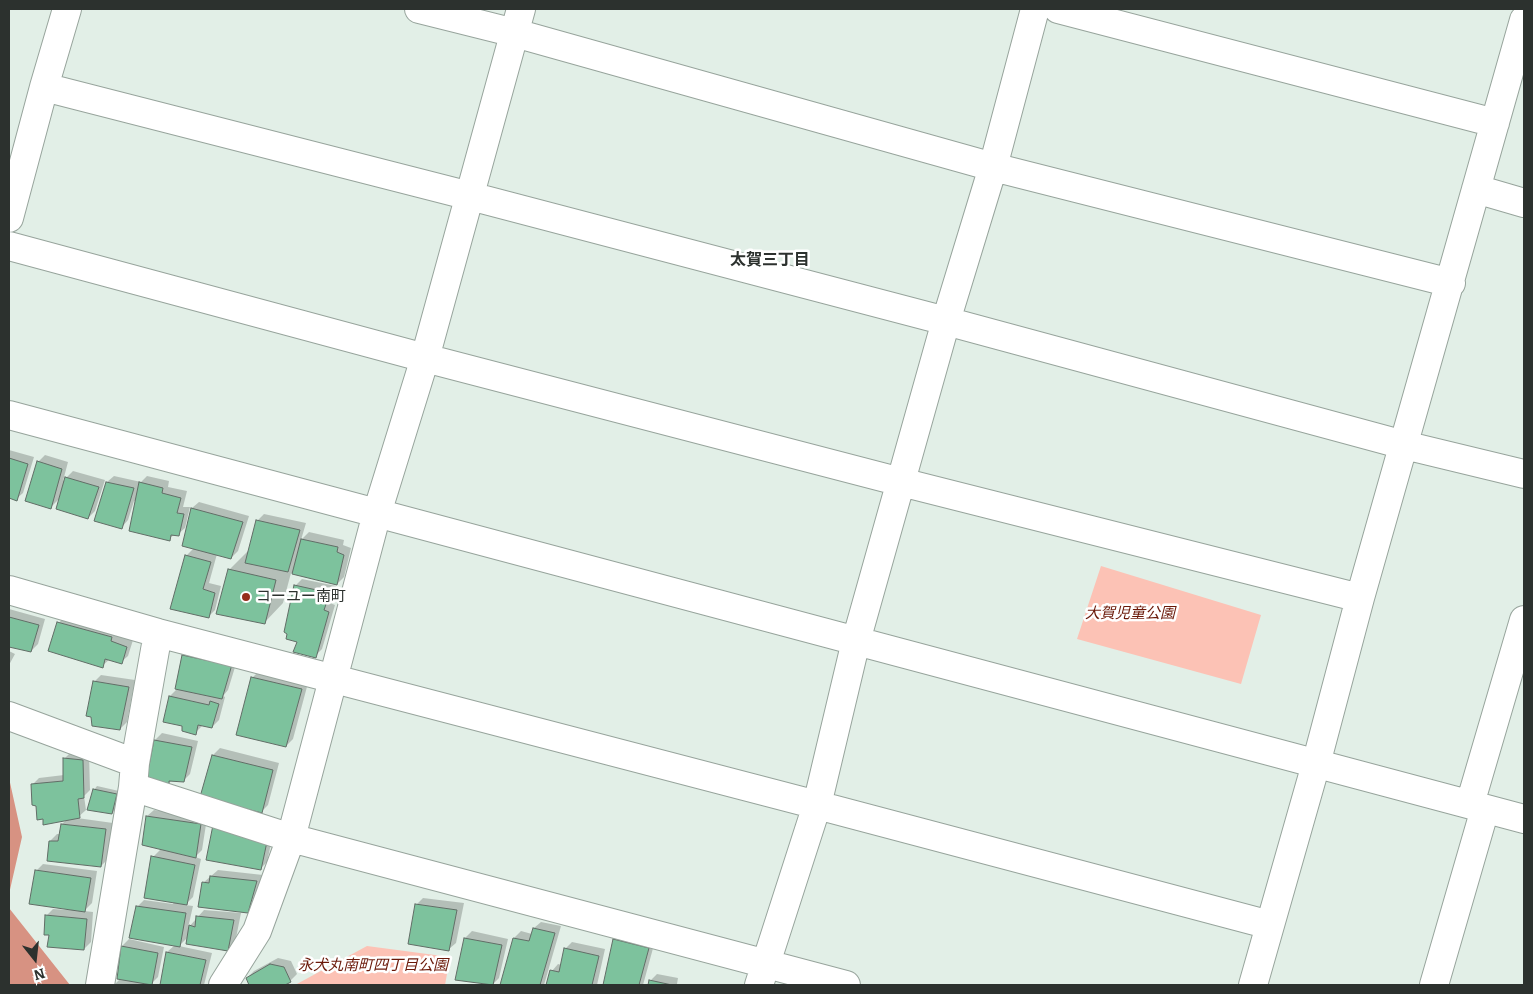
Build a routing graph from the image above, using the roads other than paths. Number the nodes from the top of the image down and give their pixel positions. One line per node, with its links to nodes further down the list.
1 (67, 9): 7 (street)
2 (419, 9): 6 (street)
3 (1035, 9): 9 (street)
4 (1058, 9): 8 (street)
5 (1524, 20): 8 (street)
6 (518, 21): 9 (street); 11 (street)
7 (44, 87): 11 (street); 13 (street)
8 (1495, 123): 10 (street)
9 (992, 167): 15 (street); 16 (street)
10 (1476, 189): 12 (street); 15 (street)
11 (470, 196): 16 (street); 17 (street)
12 (1524, 203)
13 (9, 218)
14 (9, 246): 17 (street)
15 (1451, 283): 19 (street)
16 (946, 322): 19 (street); 21 (street)
17 (425, 358): 21 (street); 22 (street)
18 (9, 415): 22 (street)
19 (1404, 445): 20 (street); 24 (street)
20 (1524, 474)
21 (901, 482): 24 (street); 27 (street)
22 (377, 513): 27 (street); 28 (street)
23 (9, 590): 26 (street)
24 (1360, 598): 30 (street)
25 (1524, 620): 33 (street)
26 (158, 633): 28 (street); 31 (street)
27 (856, 640): 30 (street); 32 (street)
28 (334, 679): 32 (street); 35 (street)
29 (9, 716): 31 (street)
30 (1316, 764): 33 (street); 36 (street)
31 (134, 775): 35 (street); 38 (street)
32 (817, 805): 36 (street); 37 (street)
33 (1478, 806): 34 (street); 42 (street)
34 (1524, 819)
35 (291, 838): 37 (street); 39 (street)
36 (1270, 925): 41 (street)
37 (763, 974): 40 (street)
38 (100, 985)
39 (223, 985)
40 (846, 985)
41 (1253, 985)
42 (1434, 985)

